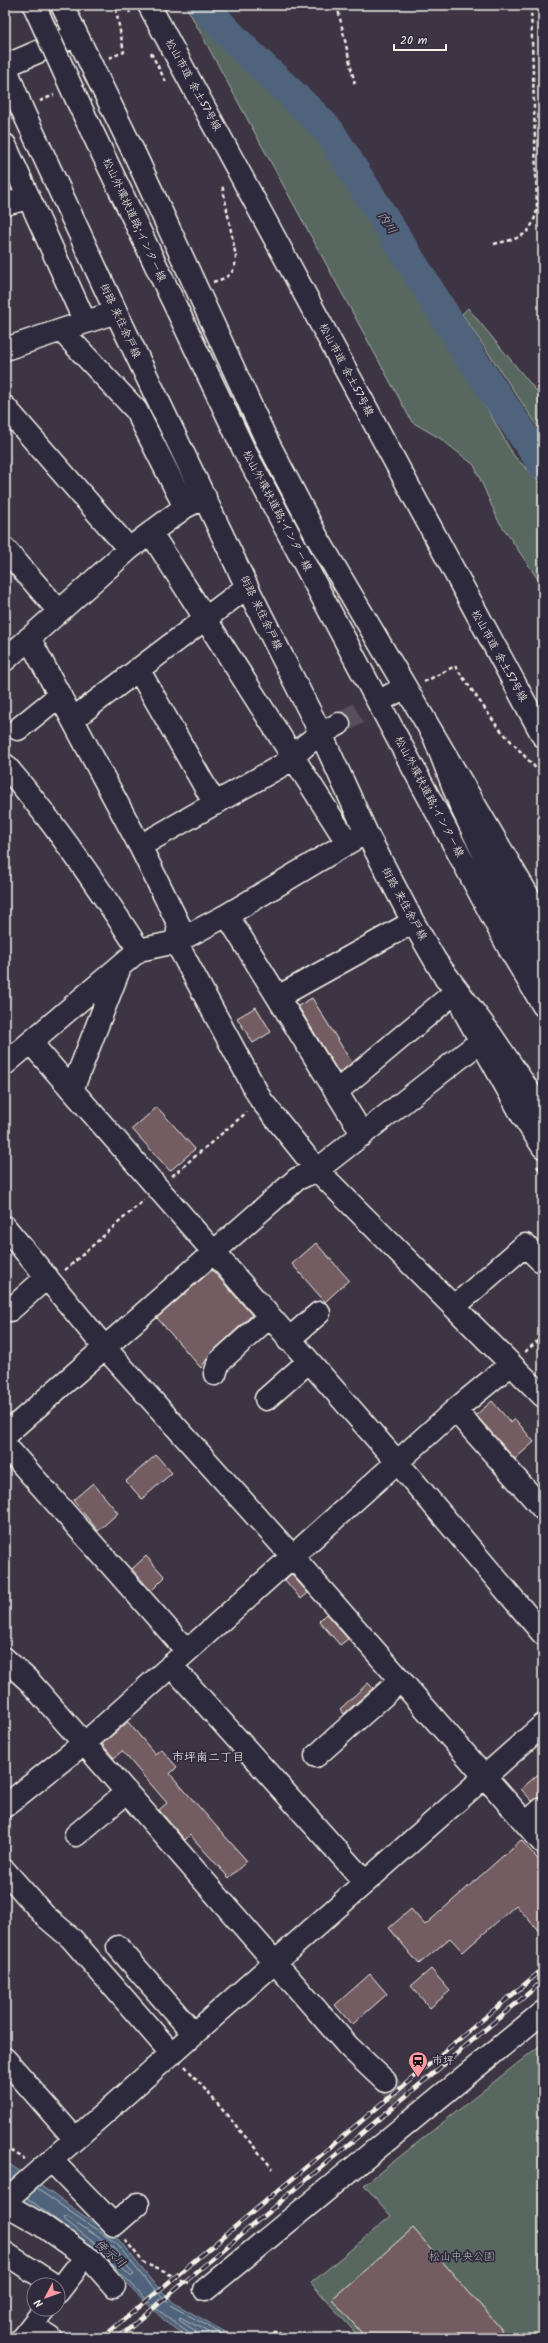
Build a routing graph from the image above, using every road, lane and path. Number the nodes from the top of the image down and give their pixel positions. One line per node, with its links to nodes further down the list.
1 (12, 5): 8 (path)
2 (34, 5): 58 (main road, 松山外環状道路;インター線, bridge)
3 (62, 5): 9 (main road)
4 (115, 5): 10 (path)
5 (149, 5): 41 (main road, 松山市道 余土57号線)
6 (337, 5): 12 (path)
7 (531, 5): 17 (path)
8 (5, 8)
9 (76, 36): 11 (main road); 35 (main road)
10 (108, 64)
11 (5, 66): 19 (main road, 街路 来住余戸線)
12 (355, 84)
13 (8, 157): 15 (main road)
14 (221, 178): 18 (path)
15 (28, 198): 16 (main road); 20 (main road)
16 (5, 204)
17 (494, 244)
18 (209, 284)
19 (116, 312): 20 (main road); 24 (main road, 街路 来住余戸線)
20 (86, 322): 21 (main road)
21 (62, 331): 22 (main road); 25 (main road)
22 (5, 349)
23 (5, 407): 28 (main road)
24 (205, 498): 25 (main road); 29 (main road, 街路 来住余戸線)
25 (185, 507): 26 (main road)
26 (151, 533): 28 (main road); 31 (main road)
27 (5, 549): 30 (main road)
28 (129, 549): 30 (main road)
29 (247, 586): 31 (main road); 39 (main road, 街路 来住余戸線)
30 (59, 611): 32 (main road)
31 (204, 618): 34 (main road); 42 (main road)
32 (29, 638): 33 (main road); 36 (main road)
33 (5, 660)
34 (138, 669): 37 (main road); 45 (main road)
35 (404, 689): 40 (main road); 44 (path)
36 (60, 695): 37 (main road); 38 (main road)
37 (73, 719): 47 (main road)
38 (18, 729)
39 (330, 729): 42 (main road); 46 (main road, 街路 来住余戸線)
40 (434, 736): 49 (main road); 55 (main road)
41 (543, 736)
42 (293, 759): 45 (main road); 46 (main road)
43 (5, 765): 52 (main road)
44 (543, 776)
45 (215, 804): 47 (main road)
46 (356, 837): 48 (main road); 50 (main road, 街路 来住余戸線)
47 (140, 846): 51 (main road)
48 (227, 915): 51 (main road); 57 (main road)
49 (543, 921)
50 (413, 922): 54 (main road, 街路 来住余戸線); 57 (main road)
51 (176, 942): 52 (main road); 67 (main road)
52 (139, 950): 53 (main road)
53 (122, 963): 60 (main road); 62 (main road)
54 (437, 963): 56 (main road, 街路 来住余戸線); 64 (main road)
55 (543, 965)
56 (454, 993): 59 (main road, 街路 来住余戸線); 63 (main road)
57 (278, 997): 63 (main road)
58 (543, 1005)
59 (481, 1041): 65 (main road); 66 (main road, 街路 来住余戸線)
60 (31, 1043): 61 (main road); 62 (main road)
61 (5, 1064)
62 (72, 1090): 69 (main road)
63 (336, 1092): 65 (main road)
64 (543, 1112)
65 (363, 1135): 67 (main road)
66 (543, 1147)
67 (317, 1170): 69 (main road); 72 (main road)
68 (5, 1228): 71 (main road)
69 (213, 1252): 75 (main road); 77 (main road)
70 (540, 1260): 72 (main road)
71 (47, 1277): 73 (main road); 77 (main road)
72 (454, 1307): 79 (main road)
73 (10, 1310)
74 (319, 1312): 76 (main road)
75 (269, 1317): 76 (main road); 80 (main road)
76 (288, 1340): 78 (main road)
77 (105, 1348): 84 (main road); 88 (main road)
78 (308, 1362): 82 (main road); 86 (main road)
79 (511, 1364): 81 (main road); 83 (main road)
80 (215, 1374)
81 (543, 1396)
82 (266, 1399)
83 (455, 1410): 86 (main road); 87 (main road)
84 (5, 1435)
85 (5, 1445): 90 (main road)
86 (398, 1463): 88 (main road); 89 (main road)
87 (543, 1510)
88 (292, 1556): 90 (main road); 92 (main road)
89 (543, 1634)
90 (179, 1658): 94 (main road); 104 (main road)
91 (5, 1659): 94 (main road)
92 (401, 1680): 95 (main road); 96 (main road)
93 (543, 1725): 96 (main road)
94 (83, 1742): 97 (main road); 98 (main road)
95 (316, 1756)
96 (485, 1776): 100 (main road); 104 (main road)
97 (127, 1792): 101 (main road); 106 (main road)
98 (5, 1806)
99 (543, 1808): 100 (main road)
100 (526, 1823): 102 (main road)
101 (76, 1835)
102 (543, 1843)
103 (5, 1871): 109 (main road)
104 (365, 1882): 106 (main road)
105 (118, 1947): 108 (main road)
106 (274, 1962): 108 (main road); 111 (main road)
107 (543, 2012): 122 (main road)
108 (194, 2034): 109 (main road)
109 (172, 2053): 112 (main road); 114 (path)
110 (5, 2060): 112 (main road)
111 (385, 2081)
112 (75, 2139): 113 (main road)
113 (44, 2166): 115 (main road); 116 (main road)
114 (273, 2169)
115 (6, 2202): 121 (main road)
116 (138, 2204)
117 (5, 2253): 119 (main road)
118 (74, 2270): 120 (main road)
119 (41, 2277)
120 (66, 2279)
121 (114, 2286)
122 (205, 2290)
123 (33, 2324): 124 (main road)
124 (50, 2338)
125 (268, 2338): 126 (path)
126 (285, 2338)

